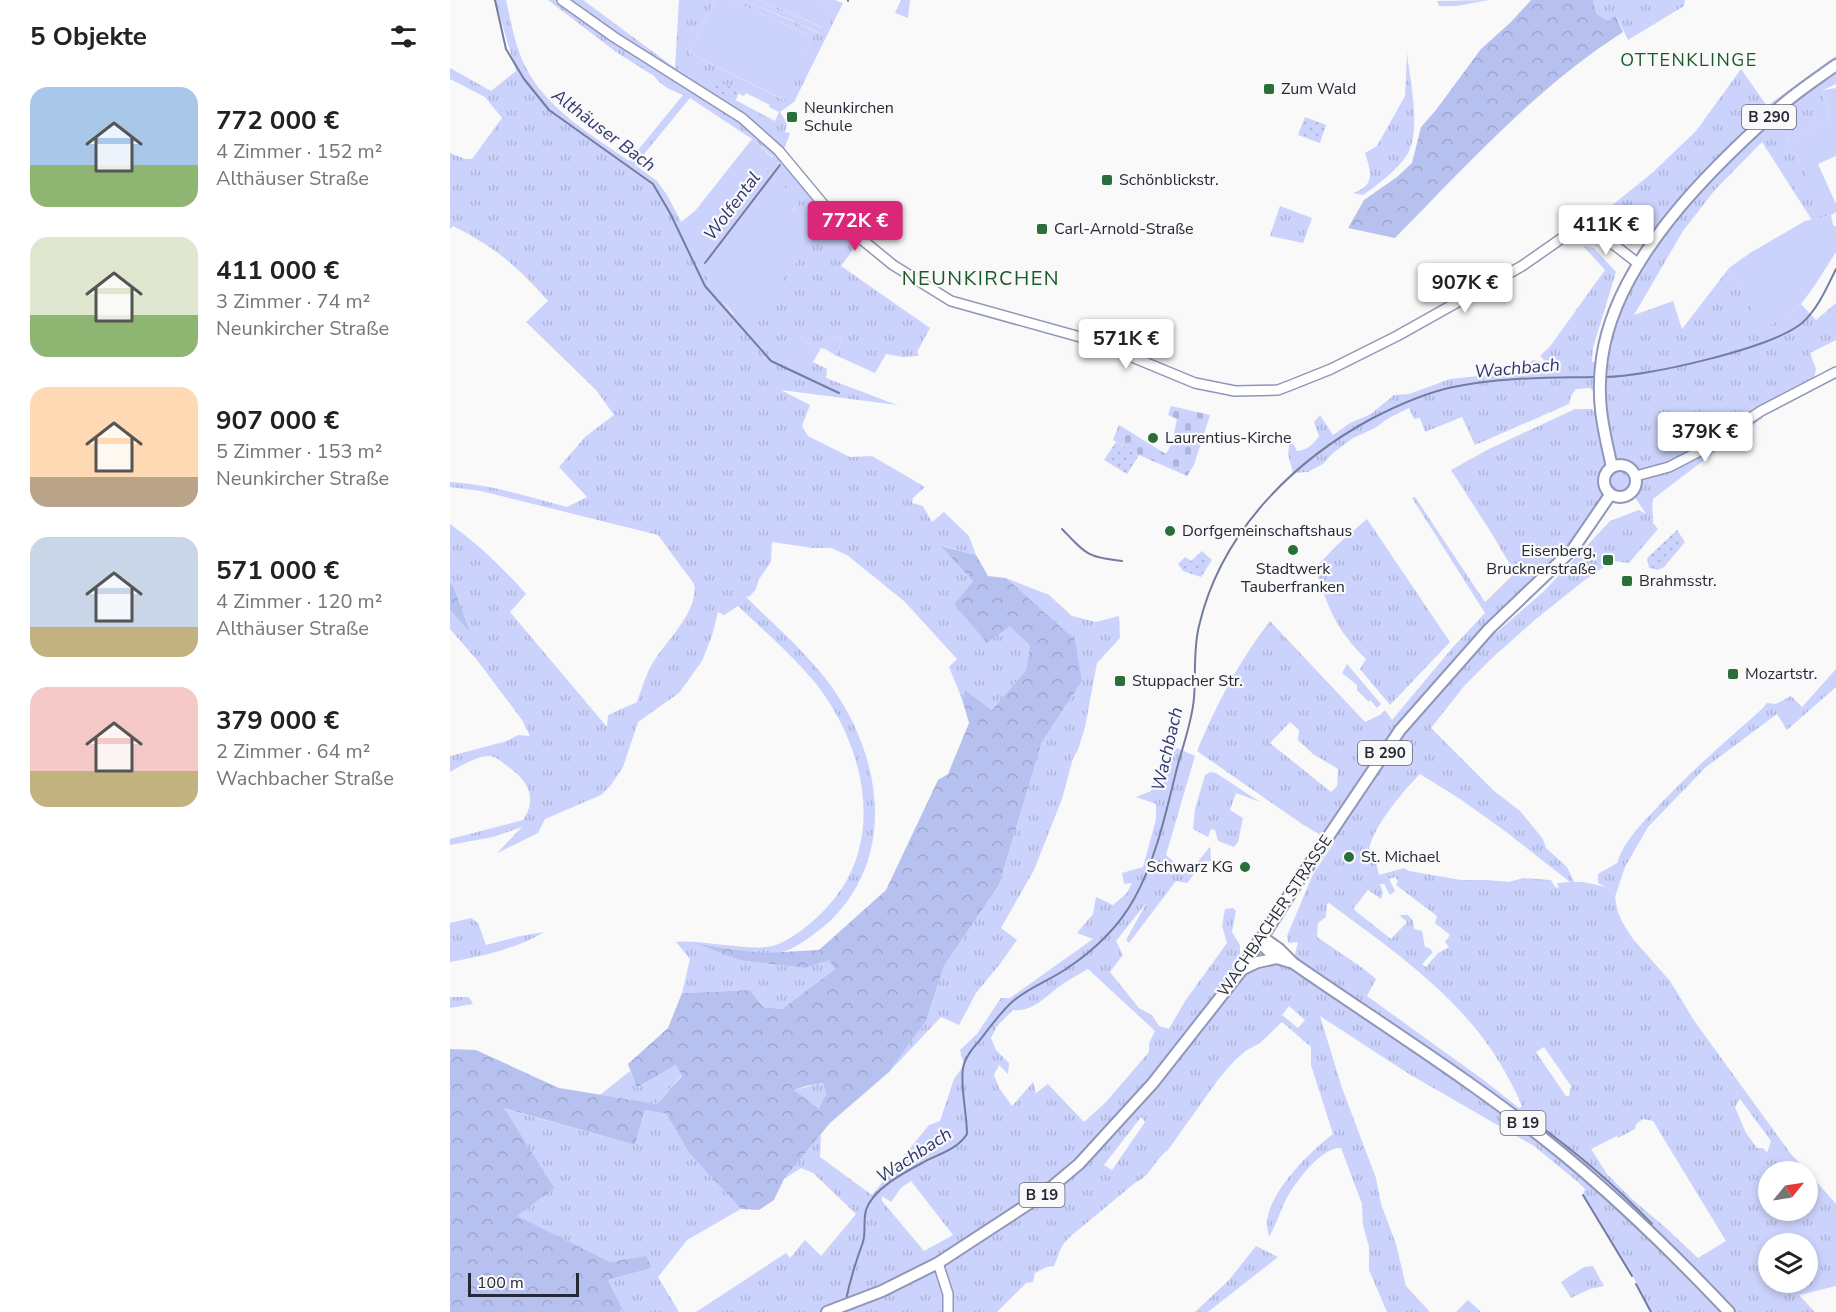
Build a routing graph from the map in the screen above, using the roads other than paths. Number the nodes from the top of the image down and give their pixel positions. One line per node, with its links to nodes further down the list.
1 (562, 0): 3 (street)
2 (1836, 65): 3 (main road, B 290)
3 (1639, 264): 5 (main road, B 290)
4 (1836, 372): 6 (street)
5 (1612, 467): 6 (main road); 7 (main road, B 290)
6 (1636, 476): 7 (main road)
7 (1610, 495): 8 (main road, WACHBACHER STRASSE / B 290)
8 (1274, 918): 9 (main road, WACHBACHER STRASSE / B 290); 10 (main road)
9 (1260, 939): 10 (main road, B 19); 11 (main road, WACHBACHER STRASSE / B 19)
10 (1278, 954): 11 (main road); 15 (main road, B 19)
11 (1240, 971): 12 (main road, WACHBACHER STRASSE / B 19)
12 (938, 1263): 13 (main road, B 19); 14 (street)
13 (832, 1310)
14 (948, 1312)
15 (1729, 1312)

